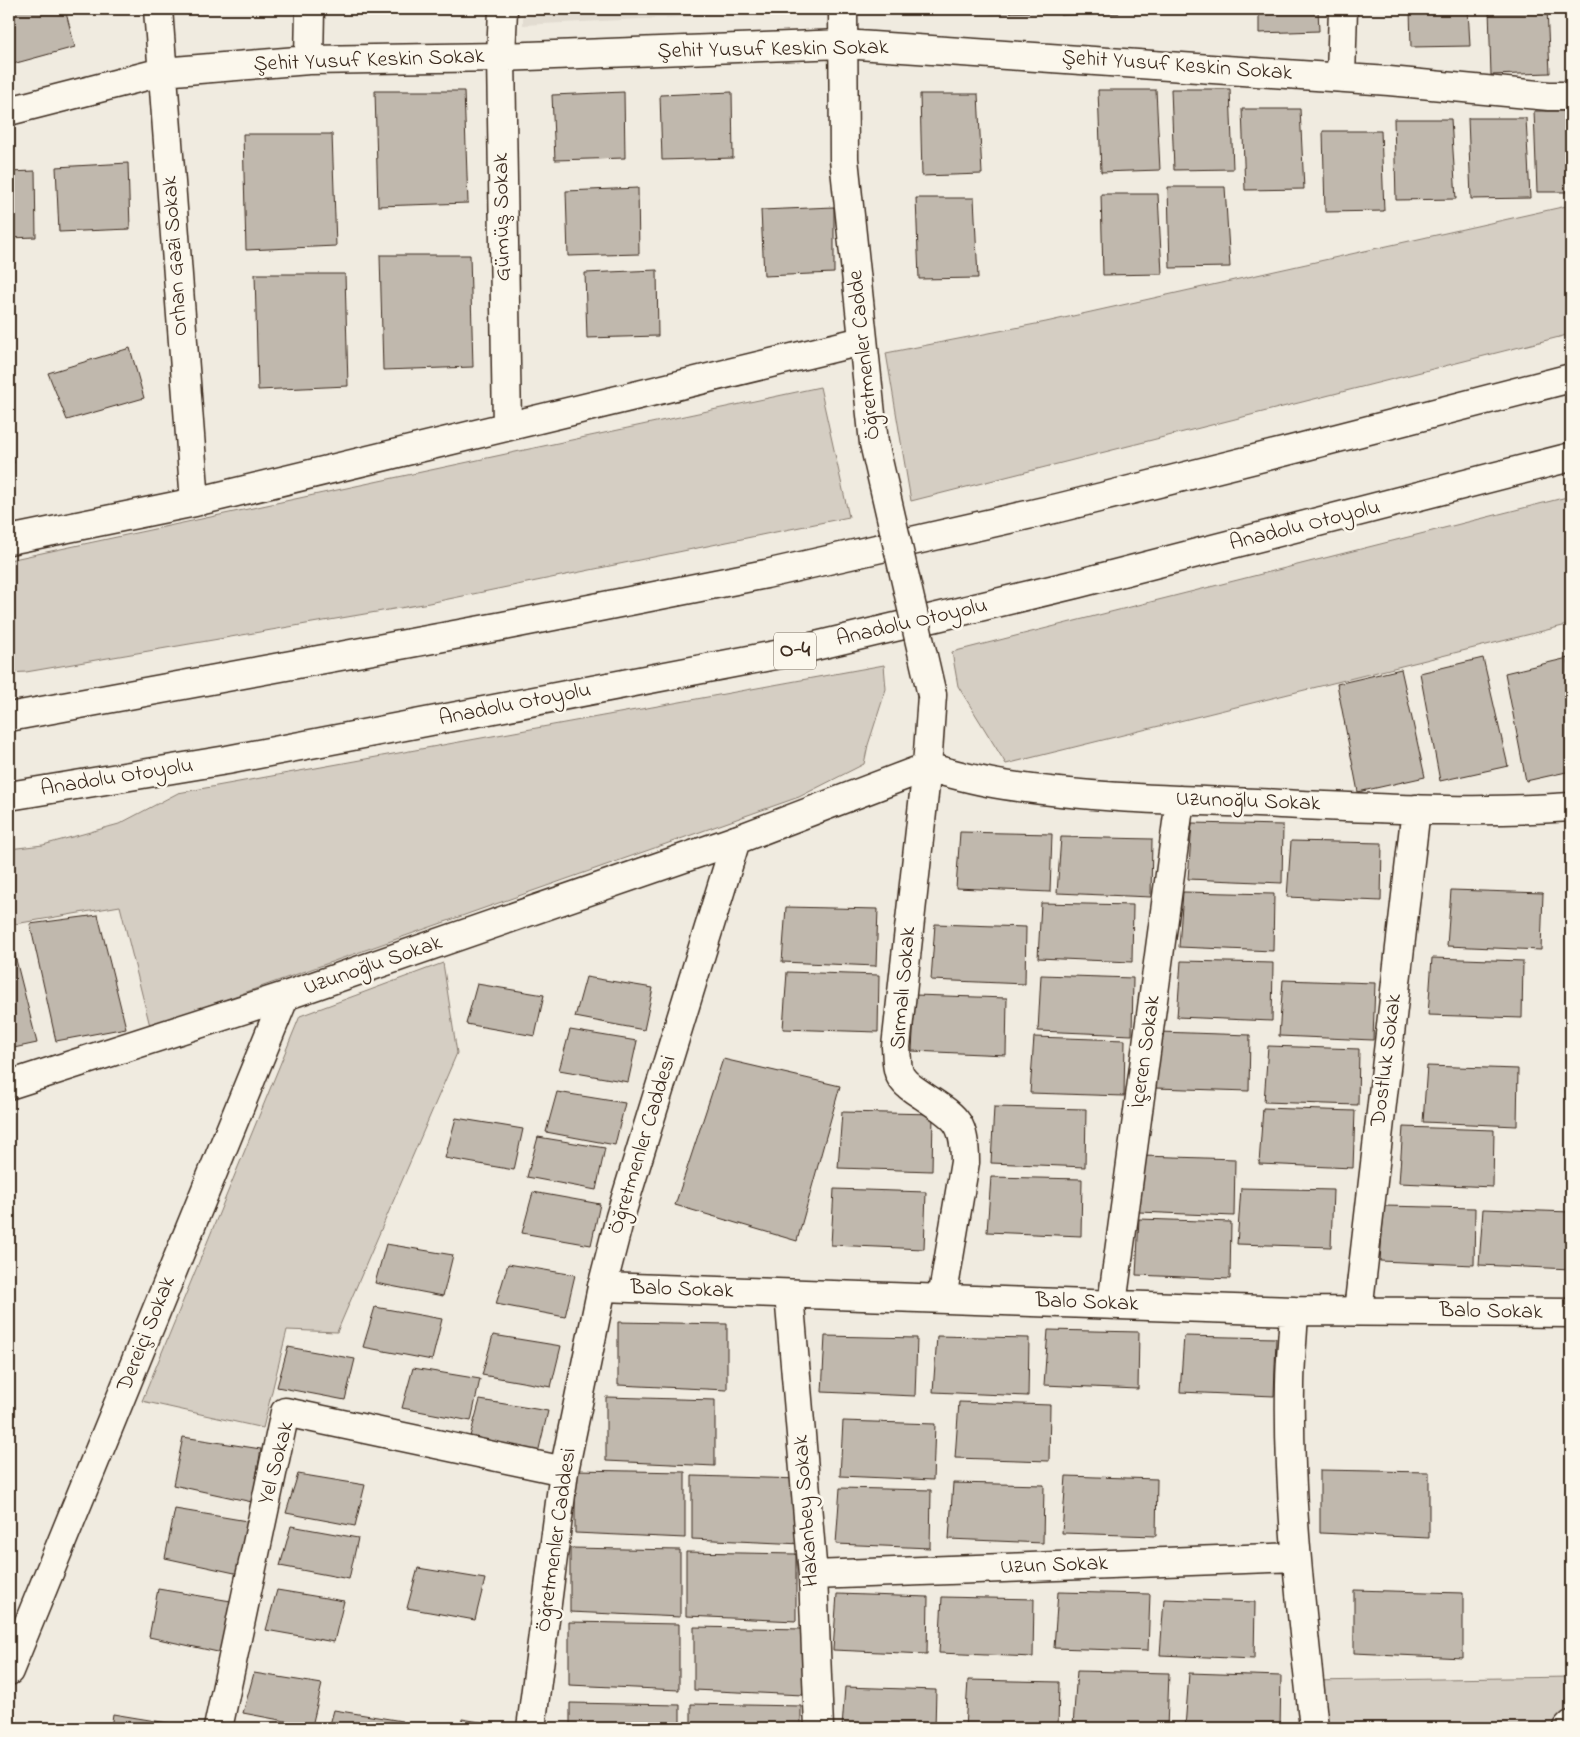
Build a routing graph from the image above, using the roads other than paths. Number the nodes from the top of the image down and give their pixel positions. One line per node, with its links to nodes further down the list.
1 (158, 9): 9 (main road, Orhan Gazi Sokak)
2 (310, 9): 8 (main road)
3 (503, 9): 7 (main road, Gümüş Sokak)
4 (843, 9): 6 (main road, Öğretmenler Cadde)
5 (1343, 9): 10 (main road)
6 (842, 44): 7 (main road, Şehit Yusuf Keskin Sokak); 10 (main road, Şehit Yusuf Keskin Sokak); 13 (main road, Öğretmenler Cadde)
7 (501, 57): 8 (main road, Şehit Yusuf Keskin Sokak); 15 (main road, Gümüş Sokak)
8 (309, 60): 9 (main road, Şehit Yusuf Keskin Sokak)
9 (162, 72): 12 (main road, Şehit Yusuf Keskin Sokak); 17 (main road, Orhan Gazi Sokak)
10 (1341, 77): 11 (main road, Şehit Yusuf Keskin Sokak)
11 (1571, 96)
12 (9, 111)
13 (862, 341): 15 (main road); 20 (main road, Öğretmenler Cadde, bridge)
14 (1571, 378): 19 (main road)
15 (507, 426): 17 (main road)
16 (1571, 458): 21 (main road, Anadolu Otoyolu / O-4)
17 (195, 502): 18 (main road)
18 (9, 540)
19 (9, 717)
20 (927, 767): 22 (main road, Uzunoğlu Sokak); 25 (main road); 30 (main road, Sırmalı Sokak)
21 (9, 796)
22 (1180, 800): 24 (main road, Uzunoğlu Sokak); 31 (main road, İçeren Sokak)
23 (1571, 807): 24 (main road, Uzunoğlu Sokak)
24 (1416, 809): 33 (main road, Dostluk Sokak)
25 (736, 840): 26 (main road, Uzunoğlu Sokak); 28 (main road, Öğretmenler Caddesi)
26 (285, 996): 27 (main road, Uzunoğlu Sokak); 38 (main road, Dereiçi Sokak)
27 (9, 1085)
28 (602, 1287): 29 (main road, Balo Sokak); 35 (main road, Öğretmenler Caddesi)
29 (789, 1294): 30 (main road, Balo Sokak); 37 (main road, Hakanbey Sokak)
30 (942, 1298): 31 (main road, Balo Sokak)
31 (1112, 1304): 32 (main road, Balo Sokak)
32 (1294, 1311): 33 (main road, Balo Sokak); 36 (main road)
33 (1358, 1311): 34 (main road, Balo Sokak)
34 (1571, 1314)
35 (564, 1471): 40 (main road, Yel Sokak); 41 (main road, Öğretmenler Caddesi)
36 (1296, 1557): 37 (main road, Uzun Sokak); 43 (main road)
37 (813, 1575): 42 (main road, Hakanbey Sokak)
38 (9, 1672)
39 (1571, 1725): 44 (main road)
40 (218, 1728)
41 (532, 1728)
42 (819, 1728)
43 (1314, 1728)
44 (1568, 1728)

